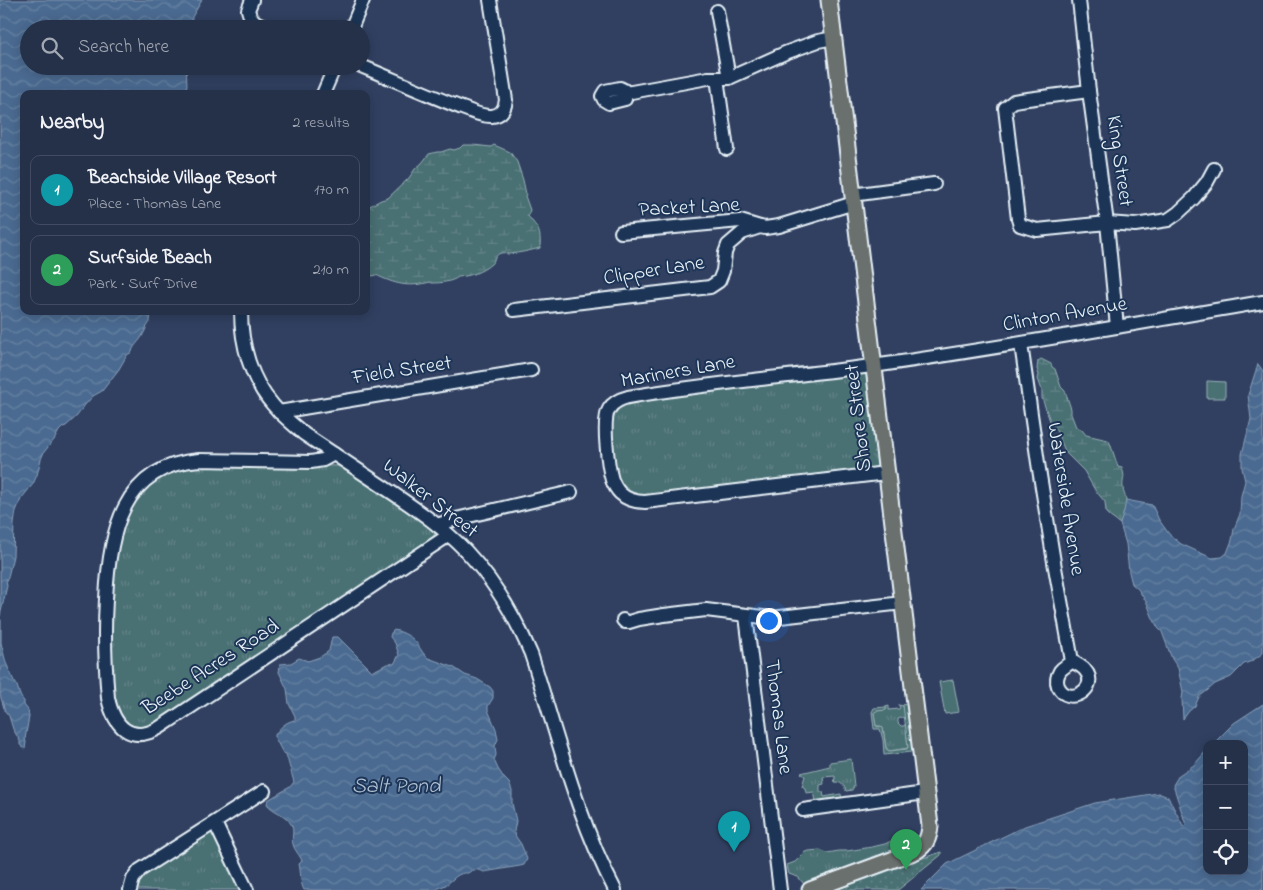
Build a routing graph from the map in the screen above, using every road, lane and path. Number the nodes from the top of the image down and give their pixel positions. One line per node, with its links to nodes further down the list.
1 (252, 0): 7 (street)
2 (362, 0): 8 (street)
3 (490, 0): 10 (street)
4 (829, 0): 9 (main road, Shore Street)
5 (1079, 0): 14 (street, King Street)
6 (717, 11): 12 (street)
7 (253, 20)
8 (354, 20)
9 (834, 38): 12 (street); 19 (main road, Shore Street)
10 (370, 70)
11 (331, 75): 13 (street)
12 (723, 78): 15 (street); 16 (street)
13 (325, 90)
14 (1089, 91): 20 (street, King Street); 20 (street)
15 (626, 93)
16 (727, 149)
17 (1214, 169): 20 (street)
18 (934, 184): 19 (street, Clipper Lane)
19 (853, 199): 21 (street, Clipper Lane); 28 (main road, Shore Street)
20 (1107, 223): 26 (street, King Street)
21 (760, 227): 22 (street, Packet Lane); 24 (street, Clipper Lane)
22 (621, 232)
23 (1263, 302): 26 (street, Clinton Avenue)
24 (514, 310)
25 (242, 315): 30 (street, Walker Street)
26 (1117, 327): 27 (street, Clinton Avenue)
27 (1021, 344): 28 (street, Clinton Avenue); 39 (street, Waterside Avenue)
28 (874, 365): 32 (main road, Shore Street); 32 (street, Mariners Lane)
29 (531, 370): 30 (street, Field Street)
30 (279, 412): 31 (street, Walker Street)
31 (334, 454): 34 (street, Walker Street); 35 (street, Beebe Acres Road)
32 (886, 473): 36 (main road, Shore Street)
33 (571, 492): 34 (street)
34 (437, 525): 35 (street, Walker Street)
35 (449, 535): 46 (street, Walker Street)
36 (903, 604): 37 (street); 41 (main road, Shore Street)
37 (746, 616): 38 (street); 47 (street, Thomas Lane)
38 (623, 620)
39 (1072, 661)
40 (264, 791): 43 (street)
41 (926, 793): 42 (street); 48 (main road, Shore Street)
42 (803, 810)
43 (215, 823): 44 (street); 45 (street)
44 (130, 890)
45 (247, 890)
46 (615, 890)
47 (780, 890)
48 (810, 890)

